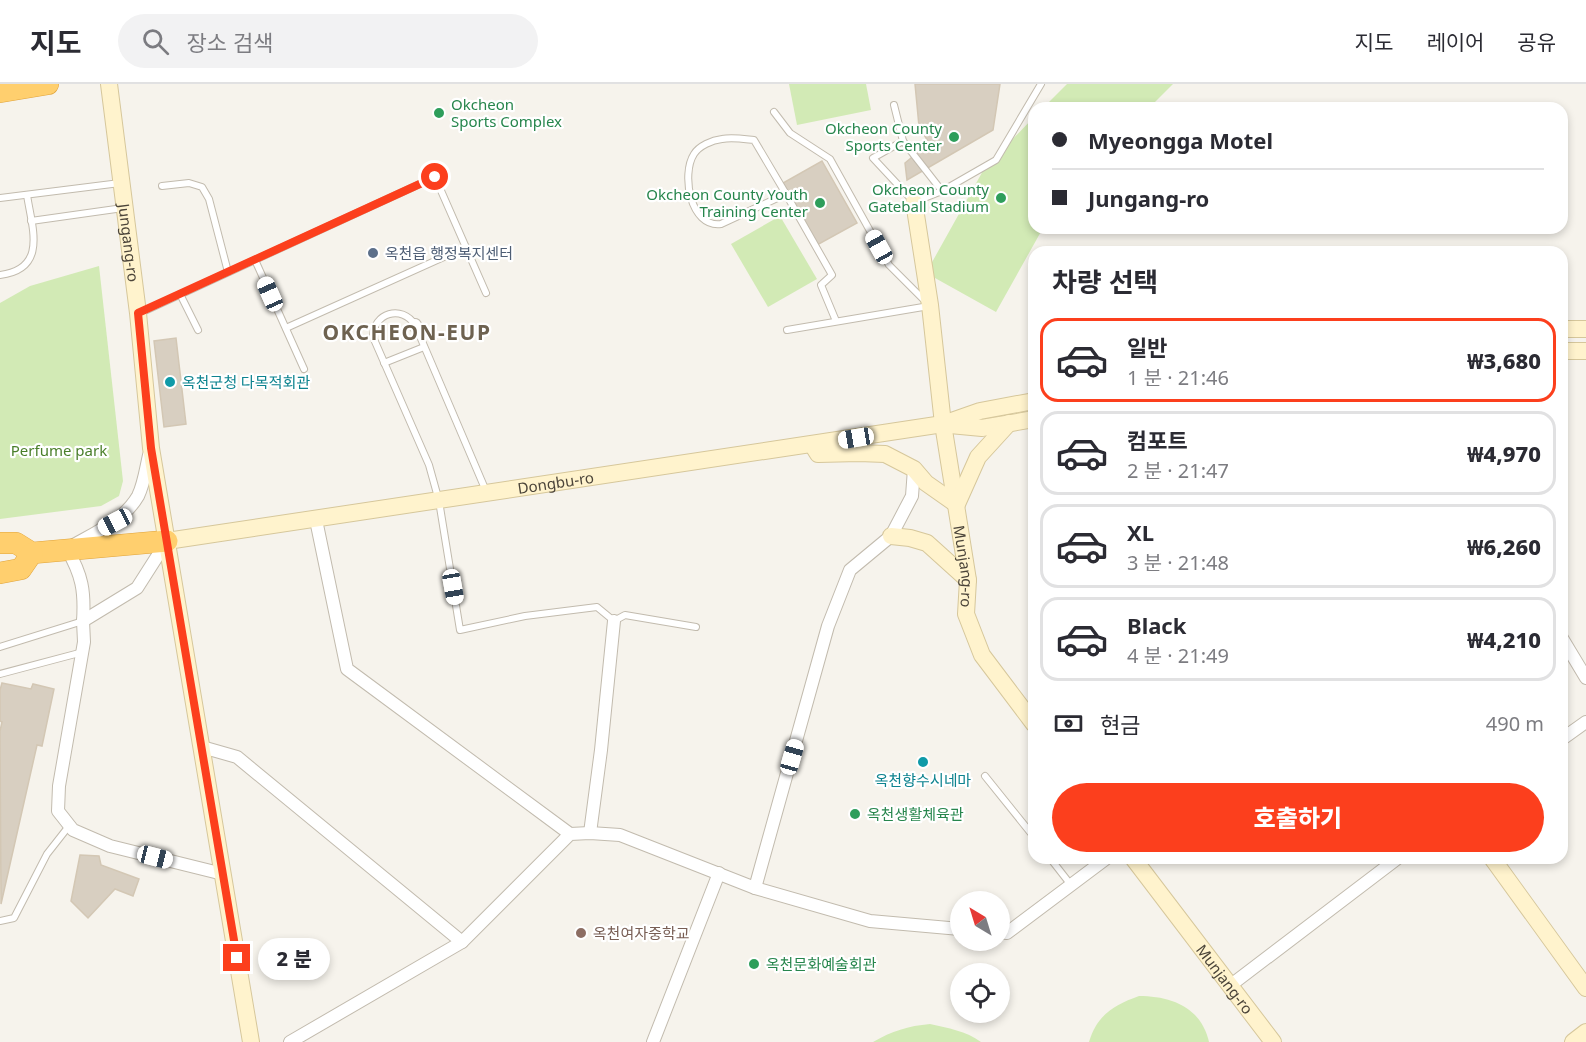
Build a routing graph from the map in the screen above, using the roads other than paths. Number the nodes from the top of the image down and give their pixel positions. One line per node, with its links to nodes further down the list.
1 (48, 84): 4 (highway)
2 (109, 84): 10 (street, Jungang-ro)
3 (1041, 84): 5 (lane)
4 (0, 92)
5 (1030, 102)
6 (894, 105): 9 (lane)
7 (1028, 106): 12 (lane)
8 (774, 112): 25 (lane)
9 (903, 141): 12 (lane); 16 (lane)
10 (121, 183): 14 (lane); 17 (street, Jungang-ro)
11 (162, 186): 21 (lane)
12 (942, 190): 16 (lane)
13 (786, 194): 13 (lane); 27 (lane)
14 (27, 195): 15 (lane); 18 (lane)
15 (0, 198)
16 (914, 202): 25 (street, Munjang-ro)
17 (124, 208): 18 (lane); 26 (street, Jungang-ro)
18 (31, 221): 22 (lane)
19 (466, 247): 20 (lane); 23 (lane); 28 (lane)
20 (255, 260): 21 (lane); 28 (lane)
21 (228, 272): 24 (lane)
22 (0, 275)
23 (486, 293)
24 (180, 294): 26 (lane); 31 (lane)
25 (930, 305): 27 (lane); 41 (street, Munjang-ro)
26 (138, 313): 43 (street, Jungang-ro)
27 (836, 321): 32 (lane)
28 (286, 328): 37 (lane)
29 (1568, 329): 30 (street)
30 (1586, 329)
31 (198, 330)
32 (787, 330)
33 (424, 347): 36 (lane); 36 (lane); 45 (lane)
34 (1568, 351): 35 (street)
35 (1586, 351)
36 (384, 363): 46 (lane)
37 (304, 369)
38 (1028, 402): 41 (street, Dongbu-ro)
39 (1028, 420): 40 (street, Dongbu-ro)
40 (1009, 423): 41 (street, Dongbu-ro); 47 (street)
41 (944, 424): 42 (street, Dongbu-ro); 47 (street, Munjang-ro)
42 (812, 445): 44 (street); 45 (street, Dongbu-ro)
43 (151, 448): 50 (street, Jungang-ro); 52 (street)
44 (914, 469): 47 (street); 49 (street)
45 (487, 494): 46 (street, Dongbu-ro)
46 (439, 501): 48 (street, Dongbu-ro); 57 (lane)
47 (956, 504): 55 (street, Munjang-ro)
48 (316, 520): 50 (street, Dongbu-ro); 72 (street)
49 (891, 536): 55 (street); 81 (street)
50 (167, 541): 52 (highway); 56 (street); 67 (street, Jungang-ro)
51 (0, 543): 53 (highway)
52 (67, 549): 53 (highway); 56 (street)
53 (32, 553): 54 (highway)
54 (0, 573)
55 (968, 580): 64 (street, Munjang-ro)
56 (83, 621): 59 (lane); 61 (street)
57 (614, 621): 58 (lane); 71 (street)
58 (696, 627)
59 (0, 647)
60 (1568, 648): 63 (street)
61 (82, 652): 62 (lane); 69 (street)
62 (0, 674)
63 (1586, 678)
64 (1028, 716)
65 (1586, 722): 66 (street)
66 (1568, 735)
67 (202, 747): 79 (street, Jungang-ro); 85 (street)
68 (985, 776): 70 (lane)
69 (70, 826): 79 (street); 82 (lane)
70 (1028, 830)
71 (590, 833): 72 (street); 78 (street)
72 (570, 834): 85 (street)
73 (1055, 864): 80 (lane)
74 (1099, 864): 80 (street)
75 (1138, 864): 86 (street, Munjang-ro)
76 (1390, 864): 86 (street)
77 (1496, 864): 87 (street)
78 (719, 873): 81 (street); 91 (street)
79 (223, 874): 89 (street, Jungang-ro)
80 (1071, 885): 84 (street)
81 (755, 888): 83 (street)
82 (0, 921)
83 (950, 928)
84 (1010, 931)
85 (462, 942): 90 (street)
86 (1231, 985): 92 (street, Munjang-ro)
87 (1586, 988)
88 (1586, 1032): 93 (street)
89 (250, 1042)
90 (290, 1042)
91 (653, 1042)
92 (1273, 1042)
93 (1573, 1042)

